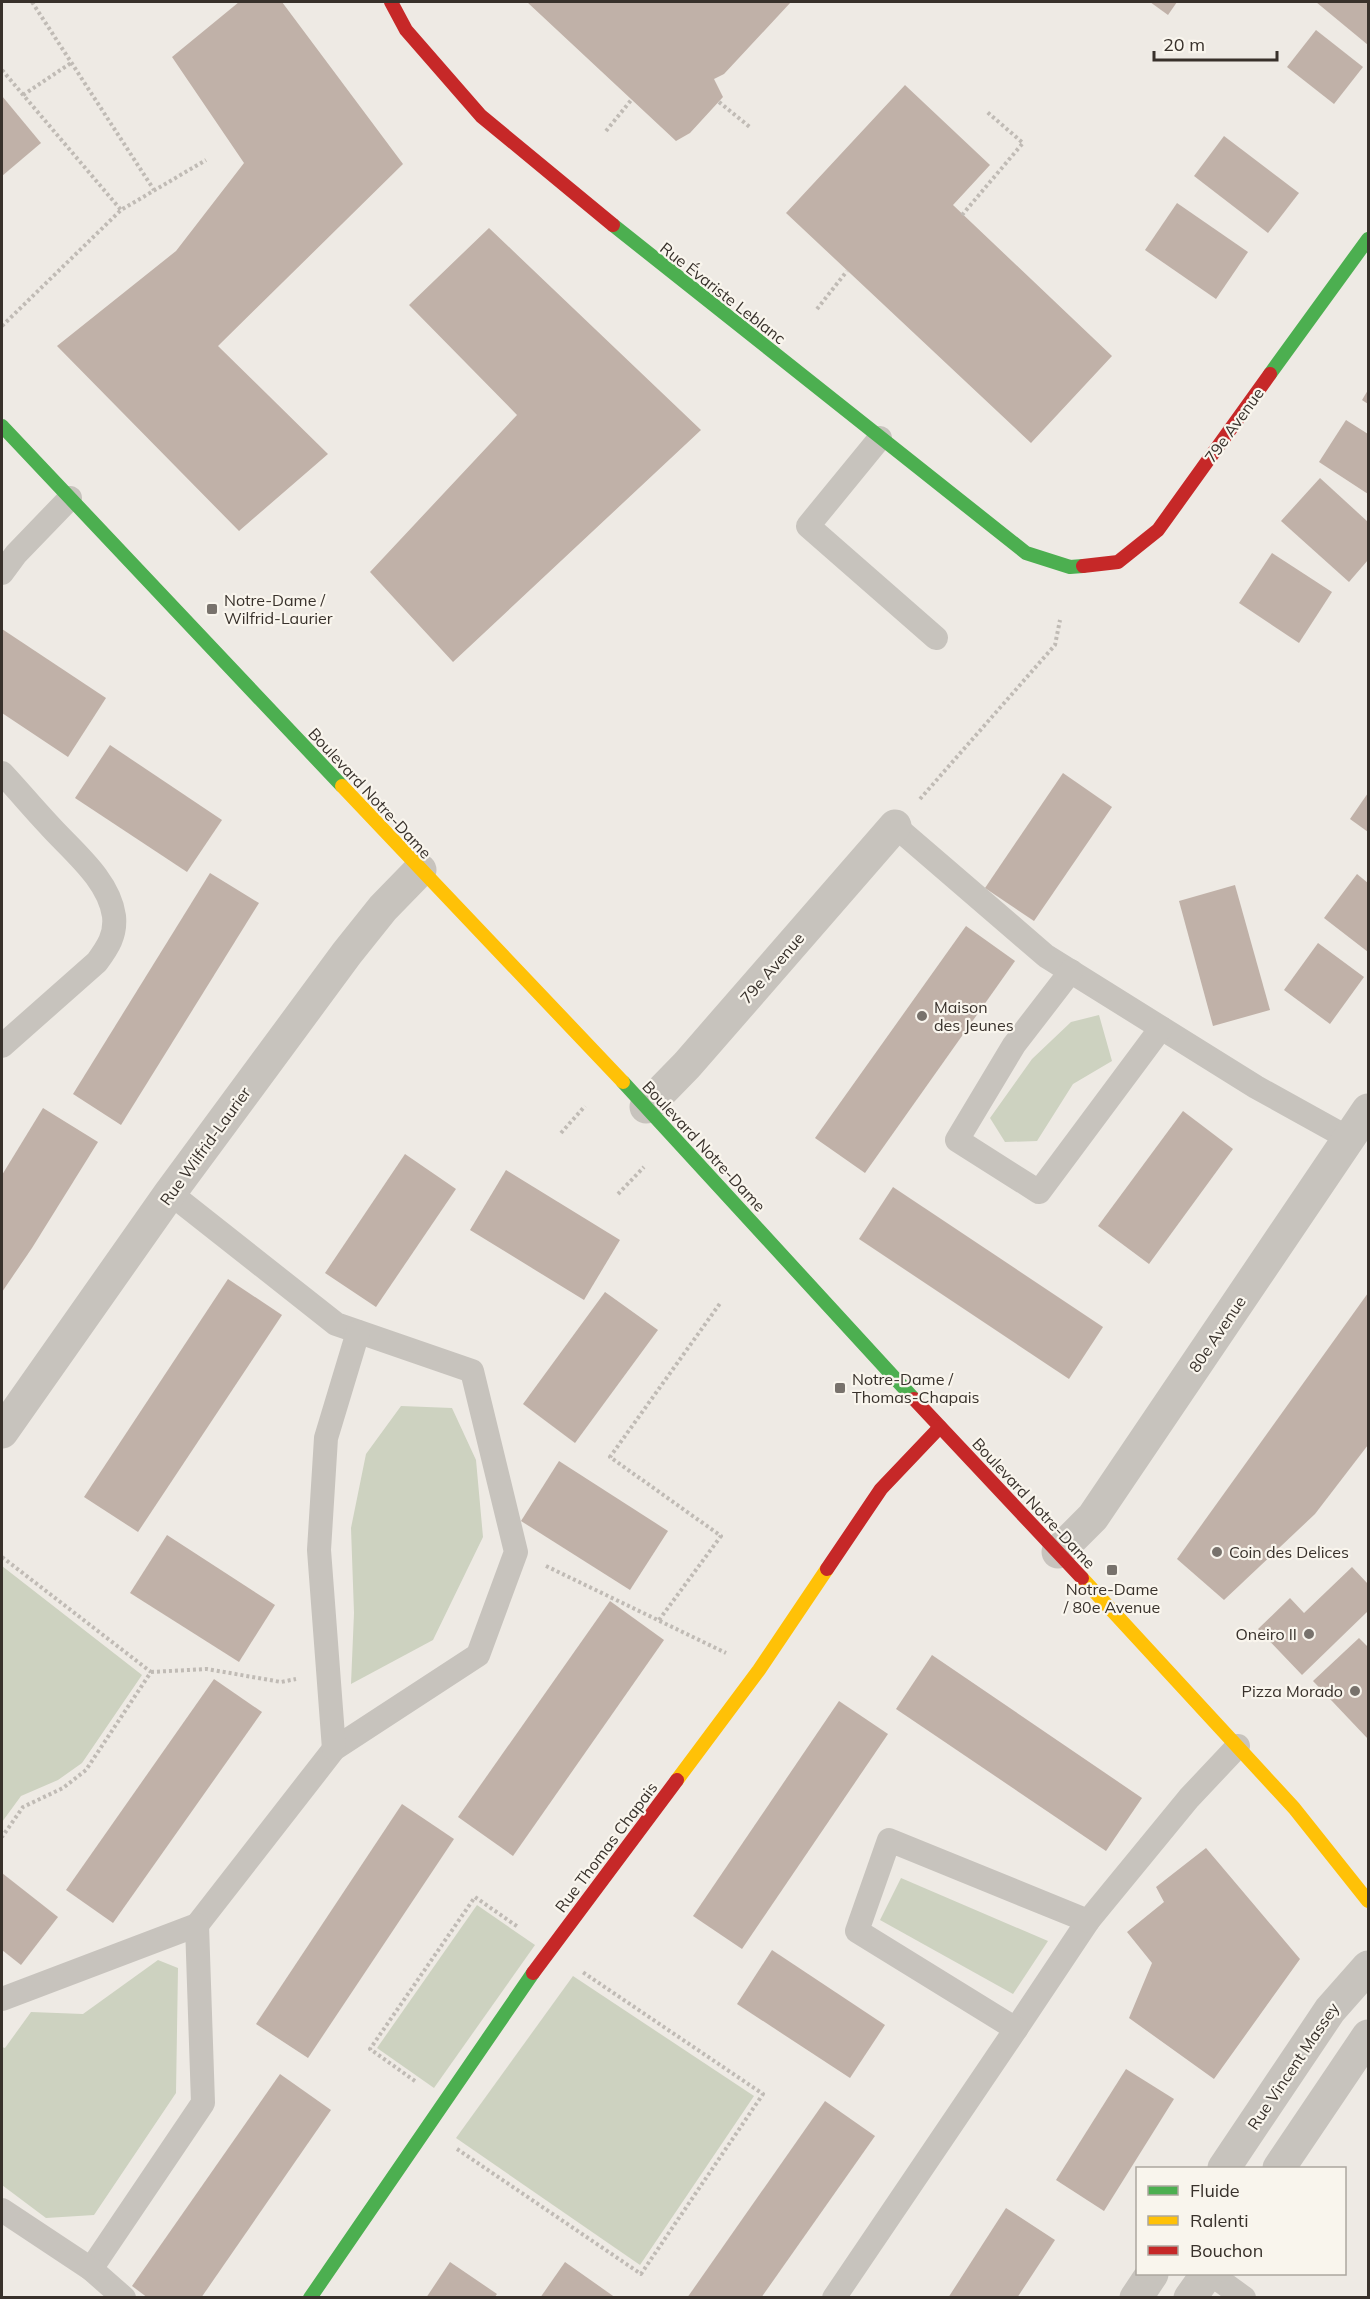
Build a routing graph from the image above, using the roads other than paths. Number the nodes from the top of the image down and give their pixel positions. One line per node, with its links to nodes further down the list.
1 (391, 2): 4 (street, Rue Évariste Leblanc)
2 (1368, 239): 6 (street, 79e Avenue)
3 (2, 426): 5 (street, Boulevard Notre-Dame)
4 (880, 438): 6 (street, Rue Évariste Leblanc); 8 (lane)
5 (70, 498): 7 (lane); 11 (street, Boulevard Notre-Dame)
6 (1070, 567)
7 (2, 573)
8 (936, 638)
9 (2, 773): 14 (lane)
10 (895, 826): 12 (lane); 15 (street, 79e Avenue)
11 (420, 870): 15 (street, Boulevard Notre-Dame); 18 (street, Rue Wilfrid-Laurier)
12 (1071, 971): 13 (lane); 13 (lane)
13 (1161, 1028): 17 (lane)
14 (2, 1046)
15 (646, 1107): 20 (street, Boulevard Notre-Dame)
16 (1368, 1110): 17 (street, 80e Avenue)
17 (1358, 1147): 22 (street, 80e Avenue)
18 (170, 1193): 19 (lane); 21 (street, Rue Wilfrid-Laurier)
19 (358, 1332): 24 (lane); 24 (lane)
20 (940, 1427): 22 (street, Boulevard Notre-Dame); 40 (street, Rue Thomas Chapais)
21 (2, 1432)
22 (1058, 1552): 23 (street, Boulevard Notre-Dame)
23 (1238, 1746): 25 (street, Boulevard Notre-Dame); 26 (lane)
24 (334, 1749): 27 (lane)
25 (1368, 1901)
26 (1088, 1921): 30 (lane); 30 (lane)
27 (198, 1925): 29 (lane); 35 (lane)
28 (1368, 1967): 32 (street, Rue Vincent Massey)
29 (2, 1999)
30 (1016, 2029): 41 (lane)
31 (1368, 2036): 33 (street)
32 (1225, 2167)
33 (1280, 2167)
34 (2, 2210): 35 (lane)
35 (91, 2269): 39 (lane)
36 (1151, 2275): 42 (street)
37 (1208, 2275): 43 (street)
38 (1210, 2275): 44 (lane)
39 (124, 2298)
40 (310, 2298)
41 (834, 2298)
42 (1136, 2298)
43 (1190, 2298)
44 (1244, 2298)

